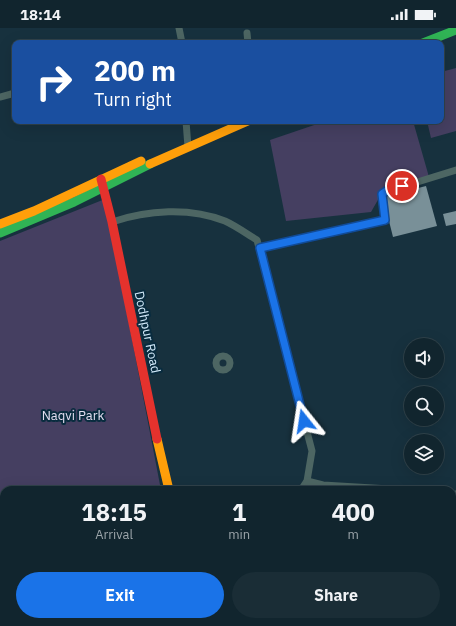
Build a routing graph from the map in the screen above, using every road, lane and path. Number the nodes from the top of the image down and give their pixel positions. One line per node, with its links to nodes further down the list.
1 (179, 28): 5 (street)
2 (456, 30): 7 (main road)
3 (246, 33): 6 (street)
4 (456, 37): 8 (main road)
5 (181, 40)
6 (247, 40)
7 (431, 40)
8 (444, 42)
9 (12, 94): 10 (street)
10 (0, 96)
11 (186, 124): 14 (street)
12 (226, 124): 14 (main road)
13 (240, 124): 14 (main road)
14 (188, 144): 16 (main road)
15 (456, 170): 20 (street)
16 (102, 183): 17 (main road, Dodhpur Road); 18 (main road); 19 (main road)
17 (112, 222): 20 (street); 22 (main road, Dodhpur Road)
18 (0, 224)
19 (0, 233)
20 (260, 248): 21 (street)
21 (307, 481): 23 (street); 24 (street)
22 (168, 486)
23 (304, 486)
24 (340, 486)

